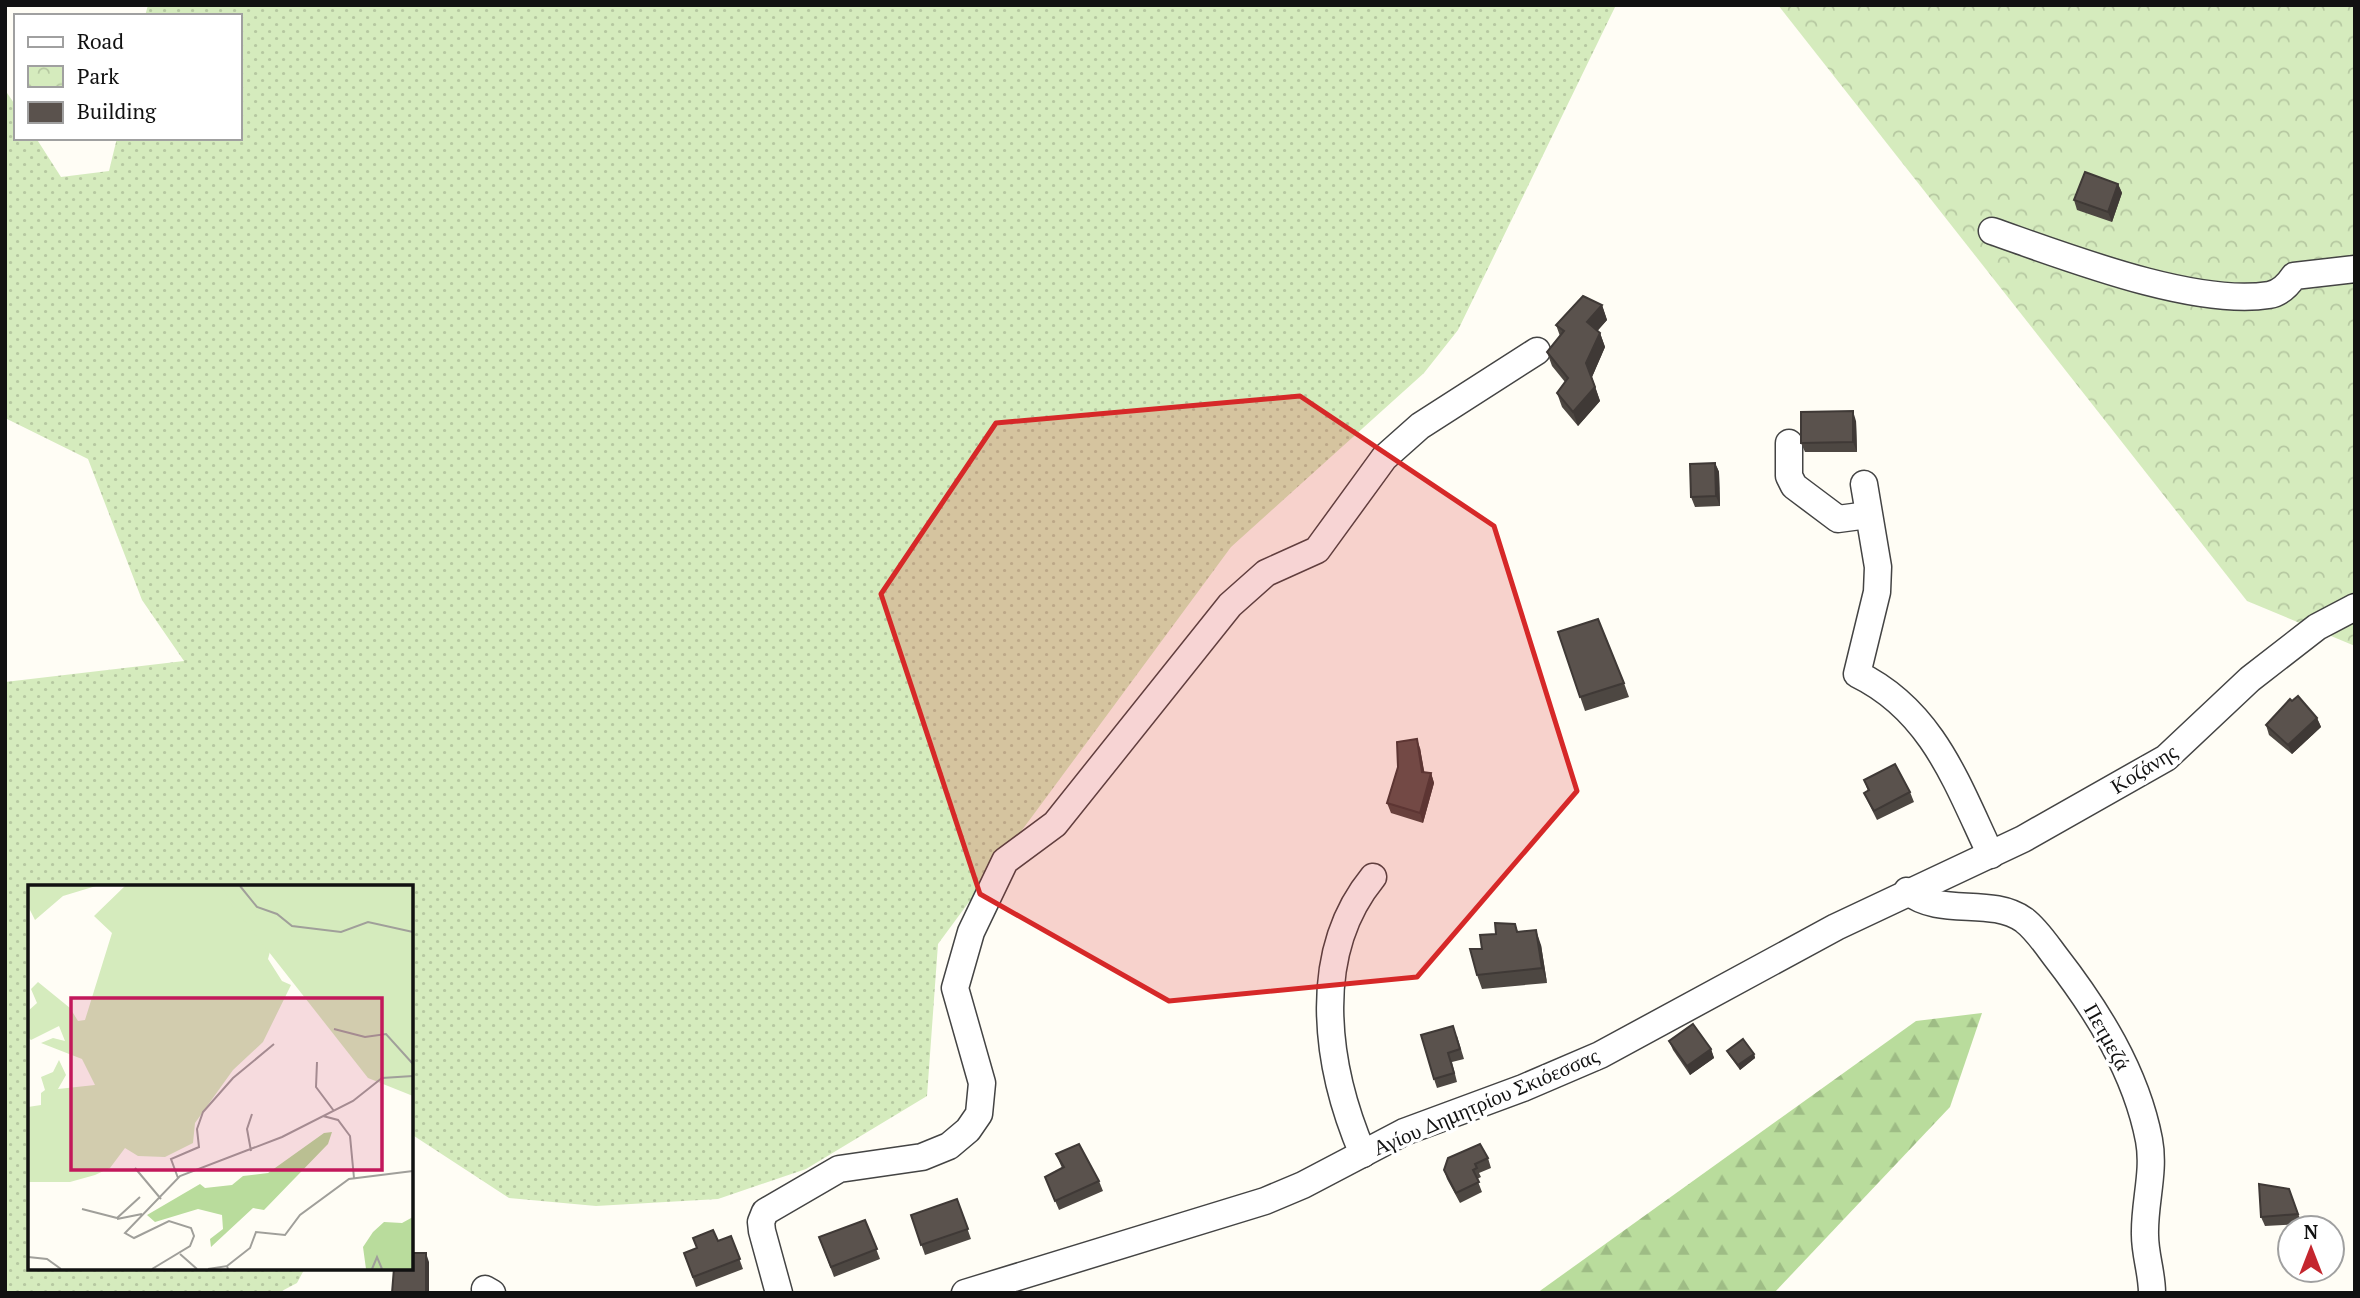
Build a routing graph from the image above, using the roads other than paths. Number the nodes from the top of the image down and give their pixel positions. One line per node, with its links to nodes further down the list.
1 (1992, 231): 2 (street)
2 (2355, 270)
3 (1537, 351): 12 (street)
4 (1789, 443): 6 (street)
5 (1864, 484): 6 (street)
6 (1868, 515): 8 (street)
7 (2355, 607): 8 (street, Κοζάνης)
8 (1991, 855): 10 (street, Κοζάνης)
9 (1373, 877): 11 (street)
10 (1908, 891): 11 (street, Αγίου Δημητρίου Σκιόεσσας); 14 (street, Πετμεζά)
11 (1363, 1154): 13 (street, Αγίου Δημητρίου Σκιόεσσας)
12 (779, 1293)
13 (965, 1293)
14 (2152, 1293)

